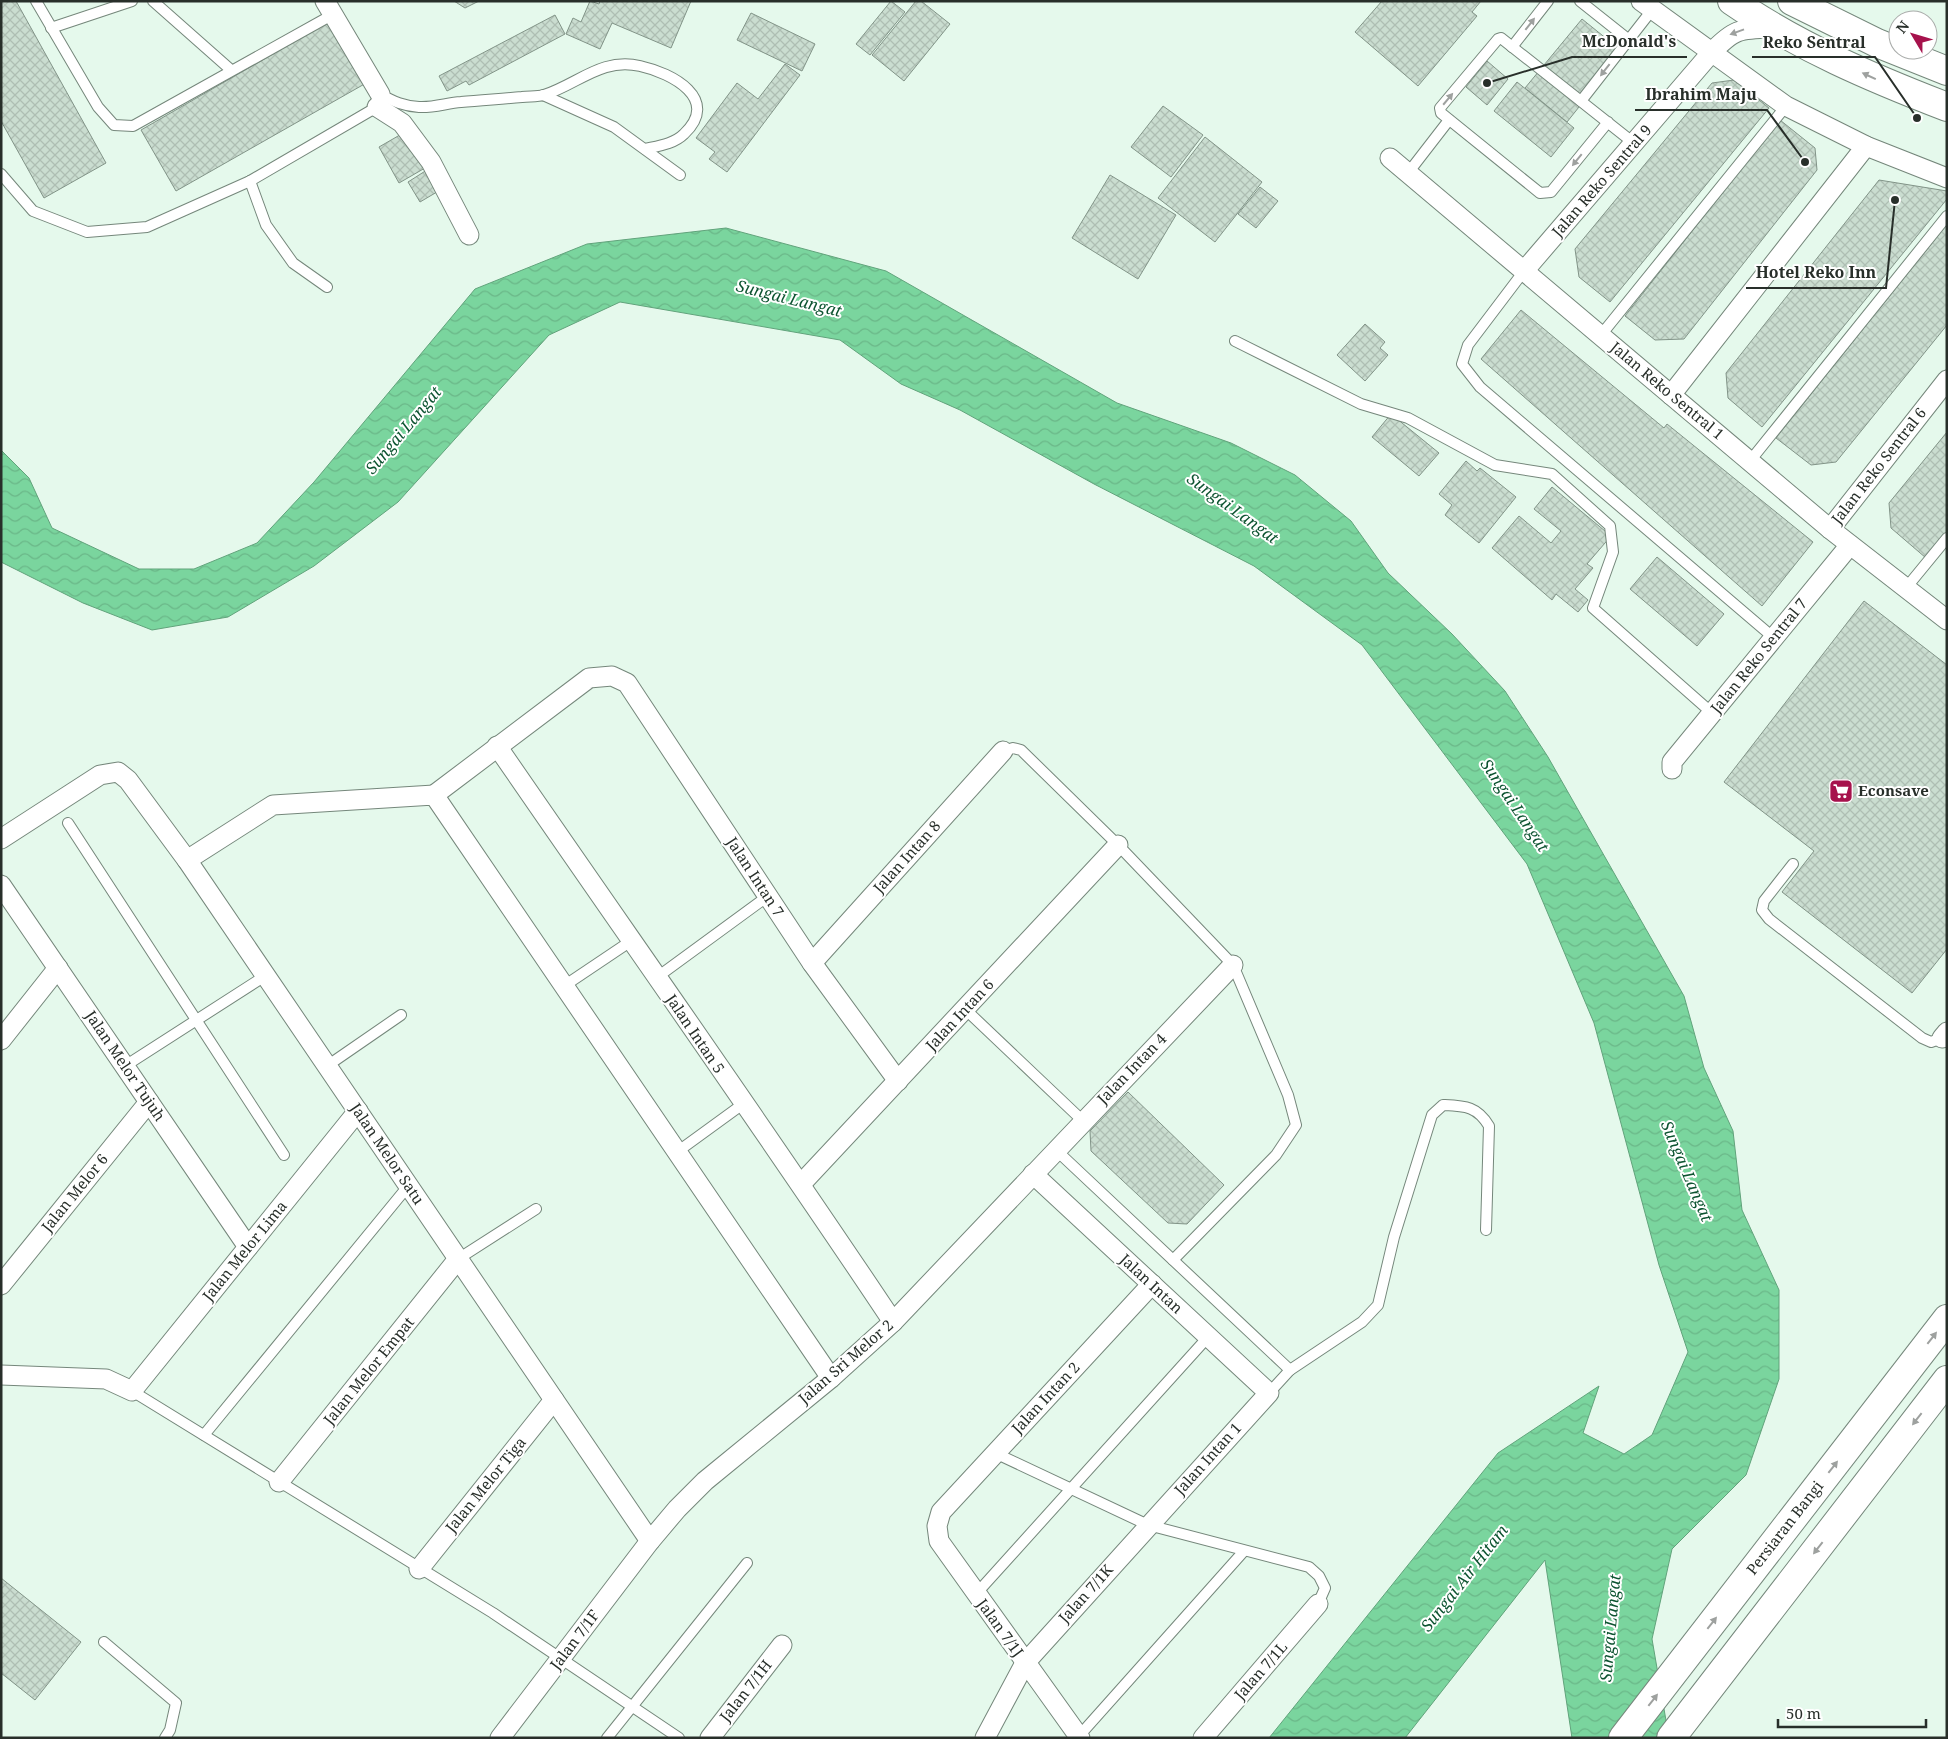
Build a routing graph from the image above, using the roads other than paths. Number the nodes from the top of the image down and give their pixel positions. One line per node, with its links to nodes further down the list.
1 (36, 1): 10 (lane)
2 (132, 1): 10 (lane)
3 (153, 1): 15 (lane)
4 (1548, 1): 13 (lane, one-way to 4)
5 (1580, 1): 12 (lane)
6 (1732, 1): 11 (main road)
7 (1792, 1): 16 (main road)
8 (1646, 6): 12 (lane); 14 (street)
9 (328, 8): 15 (lane); 18 (street)
10 (51, 28): 15 (lane)
11 (1772, 28): 14 (street, Jalan Reko Sentral 9, one-way to 14); 21 (main road, one-way to 11)
12 (1628, 40): 19 (lane, one-way to 19)
13 (1512, 47): 19 (lane); 22 (lane, one-way to 13)
14 (1710, 52): 20 (street); 24 (street, Jalan Reko Sentral 9)
15 (231, 70)
16 (1947, 71)
17 (544, 95): 18 (lane); 26 (lane); 26 (lane)
18 (379, 101): 32 (lane); 34 (street)
19 (1581, 101): 23 (lane)
20 (1786, 106): 25 (street); 37 (lane)
21 (1947, 107)
22 (1449, 120): 23 (lane, one-way to 22); 28 (lane)
23 (1608, 122): 24 (lane)
24 (1635, 144): 35 (street, Jalan Reko Sentral 9)
25 (1866, 146): 31 (street); 40 (street)
26 (645, 149): 30 (lane)
27 (1390, 158): 28 (street, Jalan Reko Sentral 1)
28 (1408, 173): 35 (street, Jalan Reko Sentral 1)
29 (1, 174): 32 (lane)
30 (680, 175)
31 (1947, 178)
32 (250, 181): 36 (lane)
33 (1947, 216): 41 (lane)
34 (469, 235)
35 (1524, 271): 37 (street, Jalan Reko Sentral 1); 47 (lane)
36 (327, 287)
37 (1601, 335): 40 (street, Jalan Reko Sentral 1)
38 (1235, 342): 48 (lane)
39 (1947, 380): 42 (street, Jalan Reko Sentral 6)
40 (1671, 395): 41 (street, Jalan Reko Sentral 1)
41 (1750, 461): 42 (street, Jalan Reko Sentral 1)
42 (1830, 529): 44 (street, Jalan Reko Sentral 1)
43 (1947, 538): 45 (lane)
44 (1850, 545): 45 (street, Jalan Reko Sentral 1); 47 (street, Jalan Reko Sentral 7)
45 (1906, 588): 46 (street, Jalan Reko Sentral 1)
46 (1947, 620)
47 (1774, 638): 48 (street, Jalan Reko Sentral 7)
48 (1712, 713): 51 (street, Jalan Reko Sentral 7)
49 (497, 746): 52 (street); 59 (street, Jalan Intan 7); 60 (street, Jalan Intan 5)
50 (1003, 751): 55 (lane); 61 (street, Jalan Intan 8)
51 (1672, 769)
52 (434, 794): 56 (street); 66 (street)
53 (68, 823): 69 (lane)
54 (1, 839): 56 (street, Jalan Melor Satu)
55 (1118, 845): 62 (lane); 67 (street, Jalan Intan 6)
56 (186, 860): 64 (street, Jalan Melor Satu)
57 (1793, 864): 70 (lane)
58 (1, 885): 63 (street, Jalan Melor Tujuh)
59 (768, 896): 61 (street, Jalan Intan 7); 65 (lane)
60 (631, 942): 65 (street, Jalan Intan 5); 66 (lane)
61 (812, 963): 74 (street, Jalan Intan 7)
62 (1233, 965): 78 (street, Jalan Intan 4); 89 (lane)
63 (58, 968): 71 (street); 72 (street, Jalan Melor Tujuh)
64 (265, 976): 69 (lane); 73 (street, Jalan Melor Satu)
65 (656, 978): 76 (street, Jalan Intan 5)
66 (564, 986): 80 (street)
67 (965, 1009): 74 (street, Jalan Intan 6); 78 (lane)
68 (400, 1015): 73 (lane)
69 (198, 1019): 72 (lane); 81 (lane)
70 (1944, 1035)
71 (1, 1040)
72 (125, 1066): 75 (street, Jalan Melor Tujuh)
73 (327, 1066): 77 (street, Jalan Melor Satu)
74 (898, 1081): 83 (street, Jalan Intan 6)
75 (150, 1102): 87 (street, Jalan Melor Tujuh); 91 (street, Jalan Melor 6)
76 (743, 1104): 80 (lane); 83 (street, Jalan Intan 5)
77 (358, 1112): 84 (street, Jalan Melor Satu); 87 (street, Jalan Melor Lima)
78 (1083, 1121): 79 (street, Jalan Intan 4)
79 (1056, 1150): 82 (street, Jalan Intan 4); 89 (lane)
80 (677, 1152): 97 (street)
81 (284, 1155)
82 (1033, 1174): 90 (street, Jalan Intan); 93 (street, Jalan Sri Melor 2)
83 (801, 1184): 93 (street, Jalan Intan 5)
84 (409, 1185): 88 (street, Jalan Melor Satu); 102 (lane)
85 (536, 1209): 88 (lane)
86 (1486, 1230): 95 (lane)
87 (248, 1246): 99 (street, Jalan Melor Lima)
88 (458, 1259): 101 (street, Jalan Melor Satu); 104 (street, Jalan Melor Empat)
89 (1174, 1260): 95 (lane)
90 (1152, 1284): 94 (street, Jalan Intan); 103 (street, Jalan Intan 2)
91 (1, 1285)
92 (1947, 1318): 127 (main road, Persiaran Bangi, one-way to 92)
93 (893, 1322): 97 (street, Jalan Sri Melor 2)
94 (1208, 1337): 100 (street, Jalan Intan); 105 (lane)
95 (1290, 1370): 100 (lane)
96 (1, 1375): 99 (street)
97 (831, 1378): 108 (street, Jalan Sri Melor 2)
98 (1947, 1380): 128 (main road, one-way to 128)
99 (132, 1390): 102 (lane)
100 (1269, 1393): 107 (street, Jalan Intan 1)
101 (554, 1400): 108 (street, Jalan Melor Satu); 111 (street, Jalan Melor Tiga)
102 (204, 1435): 104 (lane)
103 (995, 1453): 105 (lane); 106 (street, Jalan Intan 2)
104 (279, 1482): 111 (lane)
105 (1070, 1488): 107 (lane); 112 (lane)
106 (942, 1512): 112 (street, Jalan 7/1J)
107 (1148, 1525): 109 (lane); 117 (street, Jalan 7/1K)
108 (650, 1541): 116 (street, Jalan 7/1F)
109 (1244, 1551): 113 (lane); 119 (lane)
110 (746, 1563): 118 (lane)
111 (418, 1569): 116 (lane)
112 (976, 1594): 117 (street, Jalan 7/1J)
113 (1318, 1604): 126 (street, Jalan 7/1L)
114 (104, 1642): 120 (lane)
115 (782, 1644): 124 (street, Jalan 7/1H)
116 (560, 1660): 118 (lane); 121 (street, Jalan 7/1F)
117 (1025, 1663): 119 (street, Jalan 7/1J); 125 (street, Jalan 7/1K)
118 (631, 1706): 122 (lane); 123 (lane)
119 (1080, 1737)
120 (165, 1738)
121 (500, 1738)
122 (607, 1738)
123 (680, 1738)
124 (710, 1738)
125 (985, 1738)
126 (1203, 1738)
127 (1623, 1738)
128 (1671, 1738)

